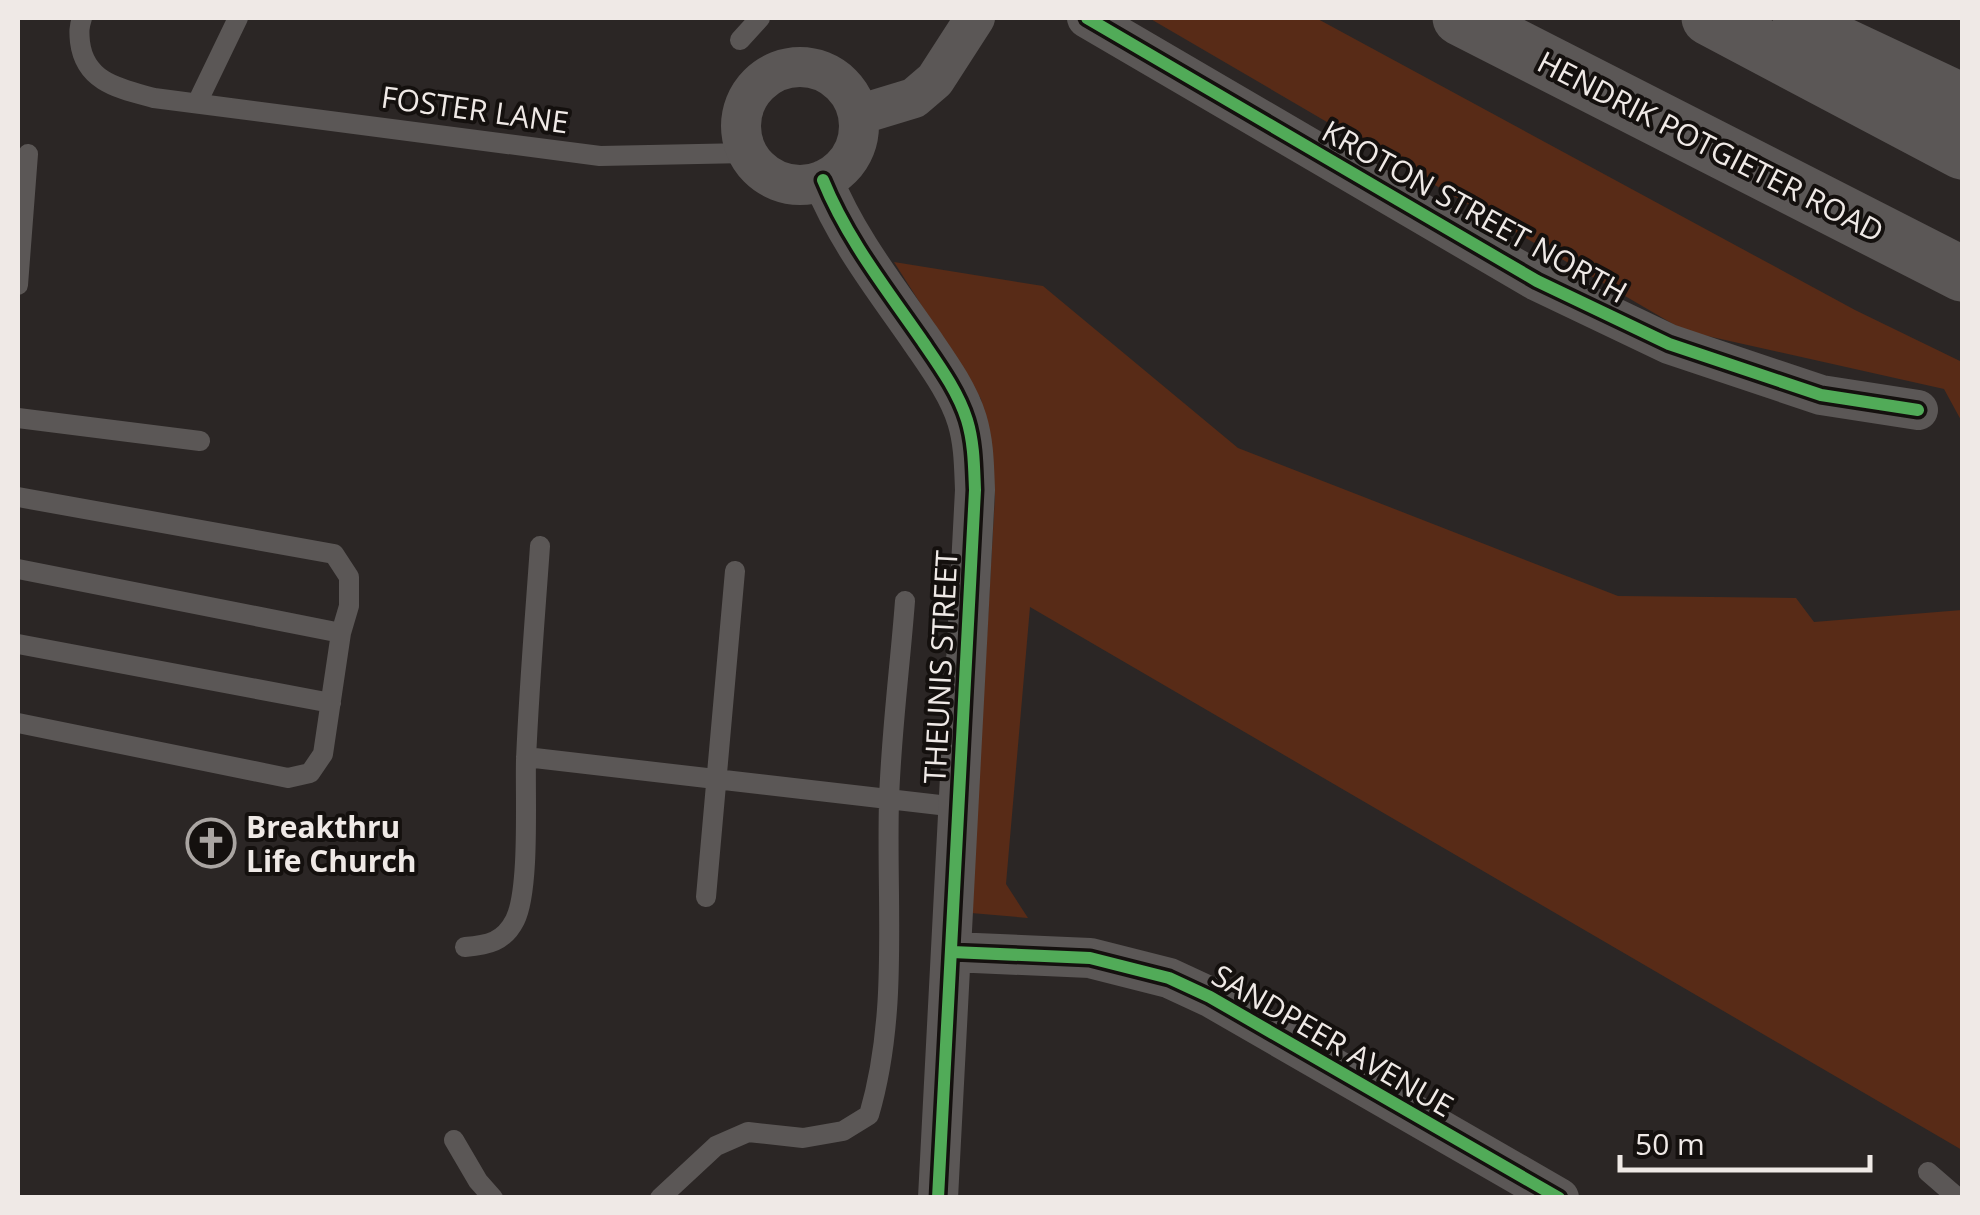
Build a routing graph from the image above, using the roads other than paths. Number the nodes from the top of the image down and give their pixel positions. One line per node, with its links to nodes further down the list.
1 (82, 18): 11 (lane, FOSTER LANE)
2 (238, 18): 11 (lane)
3 (760, 18): 9 (lane)
4 (974, 18): 12 (street)
5 (1087, 18): 19 (street, KROTON STREET NORTH)
6 (1460, 18): 17 (main road, HENDRIK POTGIETER ROAD)
7 (1709, 18): 13 (main road)
8 (1784, 18): 10 (main road)
9 (740, 40)
10 (1962, 101)
11 (197, 103): 14 (lane, FOSTER LANE)
12 (858, 115): 14 (street); 16 (street)
13 (1962, 152)
14 (747, 153): 16 (street)
15 (28, 154): 18 (lane)
16 (823, 180): 34 (street, THEUNIS STREET)
17 (1960, 274)
18 (18, 285)
19 (1918, 410)
20 (18, 418): 21 (lane)
21 (200, 440)
22 (18, 497): 27 (lane)
23 (540, 546): 31 (lane)
24 (18, 569): 27 (lane)
25 (735, 571): 32 (lane)
26 (905, 600): 33 (lane)
27 (341, 633): 29 (lane)
28 (18, 644): 29 (lane)
29 (331, 704): 30 (lane)
30 (18, 723)
31 (526, 757): 32 (lane); 36 (lane)
32 (717, 778): 33 (lane); 35 (lane)
33 (890, 798): 34 (lane); 41 (lane)
34 (958, 807): 37 (street, THEUNIS STREET)
35 (706, 897)
36 (465, 947)
37 (952, 952): 42 (street, THEUNIS STREET); 43 (street, SANDPEER AVENUE)
38 (454, 1140): 40 (lane)
39 (1928, 1172): 44 (lane)
40 (493, 1198)
41 (660, 1198)
42 (938, 1198)
43 (1559, 1198)
44 (1958, 1198)

